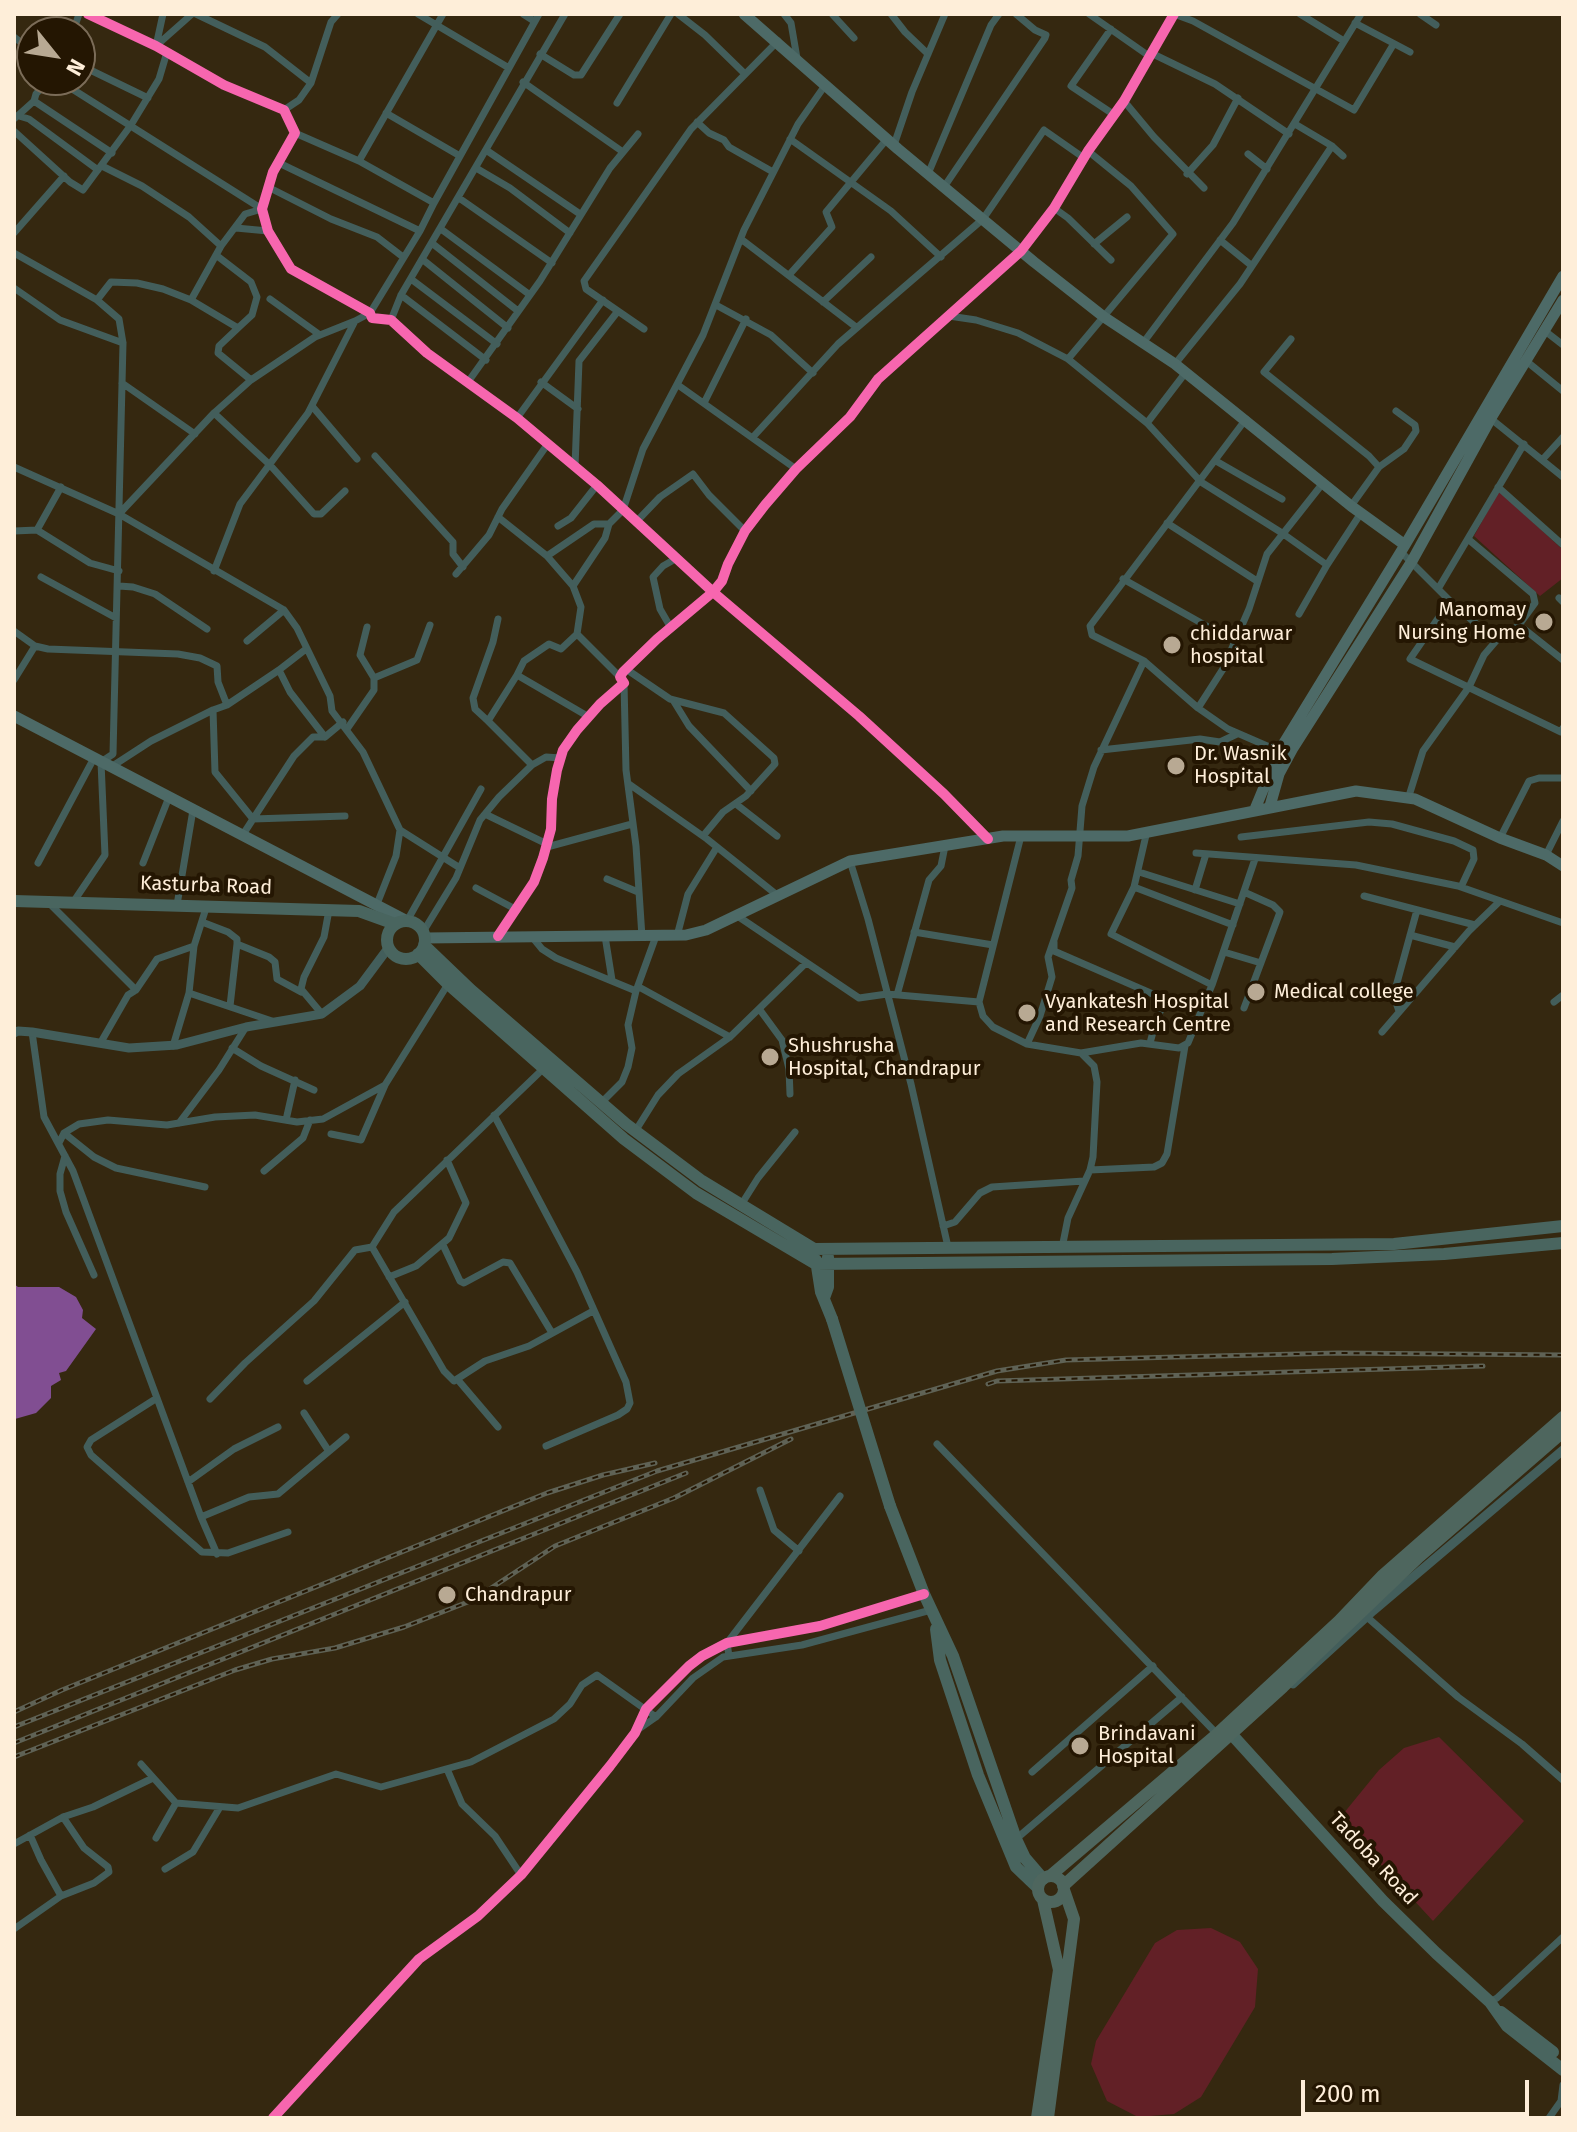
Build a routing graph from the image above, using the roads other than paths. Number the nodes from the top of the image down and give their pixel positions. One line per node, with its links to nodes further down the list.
1 (88, 14): 28 (street)
2 (112, 14): 28 (street)
3 (163, 14): 37 (street)
4 (194, 14): 37 (street); 48 (street)
5 (325, 14): 27 (street)
6 (338, 14): 27 (street)
7 (418, 14): 30 (street)
8 (443, 14): 30 (street)
9 (523, 14): 26 (street)
10 (565, 14): 40 (street)
11 (620, 14): 40 (street)
12 (671, 14): 57 (street)
13 (678, 14): 46 (street)
14 (744, 14): 34 (main road)
15 (784, 14): 43 (street)
16 (832, 14): 33 (street)
17 (891, 14): 41 (street)
18 (945, 14): 41 (street)
19 (999, 14): 85 (street)
20 (1016, 14): 90 (street)
21 (1089, 14): 32 (street)
22 (1174, 14): 42 (street); 50 (street)
23 (1300, 14): 35 (street)
24 (1361, 14): 29 (street)
25 (1420, 14): 31 (street)
26 (537, 18): 44 (street)
27 (331, 22): 48 (street)
28 (107, 23): 37 (street)
29 (1355, 23): 35 (street); 36 (street)
30 (437, 25): 44 (street); 59 (street)
31 (1436, 25)
32 (1111, 29): 42 (street); 60 (street)
33 (854, 38)
34 (778, 41): 43 (main road); 46 (street)
35 (1344, 41): 50 (street)
36 (1393, 45): 39 (street); 50 (street)
37 (156, 46): 38 (street)
38 (167, 52): 53 (street); 58 (street)
39 (1410, 52)
40 (540, 54): 47 (street)
41 (928, 54): 70 (street)
42 (1150, 55): 54 (street); 56 (street)
43 (797, 58): 49 (main road)
44 (509, 68): 77 (street)
45 (96, 73): 53 (street)
46 (744, 73): 62 (street)
47 (523, 82): 72 (street); 73 (street)
48 (311, 83): 58 (street)
49 (826, 84): 69 (street); 70 (main road)
50 (1315, 90): 63 (street)
51 (35, 96): 55 (street)
52 (84, 96): 64 (street)
53 (148, 98): 64 (street)
54 (1238, 98): 68 (street); 86 (street)
55 (34, 101): 61 (street); 74 (street)
56 (1124, 101): 60 (street); 86 (street)
57 (617, 103)
58 (284, 110): 66 (street)
59 (386, 113): 77 (street); 79 (street)
60 (1113, 114): 75 (street)
61 (16, 117): 81 (street)
62 (697, 122): 84 (street); 129 (street)
63 (1295, 124): 68 (street); 71 (street)
64 (131, 125): 74 (street); 95 (street)
65 (14, 131): 87 (street)
66 (295, 133): 79 (street); 80 (street)
67 (638, 134): 73 (street)
68 (1289, 134): 83 (street)
69 (790, 139): 84 (street); 88 (street)
70 (891, 142): 85 (main road); 88 (street)
71 (1332, 146): 78 (street); 119 (street)
72 (486, 150): 82 (street); 96 (street)
73 (623, 152): 96 (street)
74 (112, 153): 81 (street)
75 (1086, 154): 94 (street); 98 (street); 137 (street)
76 (1248, 154): 83 (street)
77 (460, 156): 93 (street)
78 (1343, 156)
79 (359, 161): 93 (street)
80 (279, 163): 89 (street); 102 (street)
81 (100, 168): 87 (street); 109 (street)
82 (476, 168): 92 (street); 104 (street)
83 (1267, 169): 106 (street)
84 (773, 172): 105 (street)
85 (928, 174): 90 (main road)
86 (1187, 174): 91 (street)
87 (64, 176): 103 (street)
88 (850, 183): 115 (street); 120 (street)
89 (268, 187): 95 (street); 113 (street)
90 (944, 187): 98 (main road)
91 (1204, 188)
92 (459, 198): 100 (street); 118 (street)
93 (434, 203): 102 (street)
94 (1054, 208): 108 (street); 110 (street)
95 (262, 209): 99 (street); 101 (street)
96 (580, 214): 104 (street)
97 (1127, 217): 108 (street)
98 (983, 219): 110 (main road); 115 (street)
99 (236, 228): 101 (street); 109 (street)
100 (441, 229): 107 (street); 125 (street)
101 (268, 231): 135 (street)
102 (420, 231): 113 (street)
103 (14, 233)
104 (570, 233): 118 (street)
105 (741, 239): 120 (street); 132 (street)
106 (1220, 240): 119 (street); 149 (street)
107 (433, 244): 116 (street); 133 (street)
108 (1094, 244): 117 (street)
109 (221, 246): 112 (street)
110 (1021, 251): 136 (street); 137 (main road)
111 (14, 253): 127 (street)
112 (216, 255): 128 (street); 142 (street)
113 (403, 257): 135 (street)
114 (871, 257): 131 (street)
115 (941, 257): 141 (street)
116 (422, 259): 122 (street); 143 (street)
117 (1111, 260)
118 (552, 263): 125 (street)
119 (1252, 266): 155 (street)
120 (789, 275): 131 (street)
121 (1563, 276): 153 (main road)
122 (411, 279): 124 (street); 150 (street)
123 (14, 288): 148 (street)
124 (401, 295): 139 (street); 154 (street)
125 (530, 295): 133 (street)
126 (270, 299): 146 (street)
127 (97, 300): 128 (street); 148 (street)
128 (191, 300): 142 (street)
129 (603, 300): 134 (street); 160 (street)
130 (1563, 300): 145 (main road)
131 (823, 302): 141 (street)
132 (716, 305): 138 (street); 162 (street)
133 (518, 311): 143 (street)
134 (618, 311): 144 (street); 166 (street)
135 (370, 313): 139 (street); 140 (street)
136 (949, 316): 152 (street); 186 (street)
137 (1104, 317): 149 (main road); 152 (street)
138 (746, 319): 157 (street); 164 (street)
139 (391, 320): 159 (street)
140 (355, 321): 146 (street); 165 (street)
141 (856, 327): 157 (street)
142 (238, 328): 158 (street)
143 (508, 328): 150 (street)
144 (644, 329)
145 (1545, 331): 151 (street); 153 (main road)
146 (320, 335): 158 (street)
147 (1291, 339): 185 (street)
148 (123, 343): 161 (street)
149 (1143, 343): 155 (main road)
150 (497, 344): 154 (street)
151 (1563, 345)
152 (1068, 359): 172 (street)
153 (1521, 359): 163 (street); 169 (main road)
154 (486, 360): 159 (street)
155 (1175, 364): 156 (main road)
156 (1186, 372): 171 (main road); 172 (street)
157 (813, 373): 174 (street)
158 (251, 380): 168 (street)
159 (468, 382): 170 (street)
160 (541, 382): 166 (street); 170 (street)
161 (122, 383): 173 (street); 197 (street)
162 (678, 385): 164 (street); 195 (street)
163 (1563, 391)
164 (704, 403): 174 (street)
165 (312, 406): 179 (street); 182 (street)
166 (578, 409): 184 (street)
167 (1396, 411): 185 (street)
168 (214, 413): 173 (street); 182 (street)
169 (1486, 414): 176 (street); 209 (main road); 212 (main road)
170 (517, 418): 177 (street)
171 (1246, 419): 181 (street); 189 (main road)
172 (1147, 423): 188 (street)
173 (195, 434): 197 (street)
174 (753, 437): 186 (street)
175 (1563, 437): 180 (street)
176 (1524, 444): 180 (street); 192 (street)
177 (547, 445): 184 (street); 198 (street)
178 (375, 456): 214 (street)
179 (357, 459)
180 (1543, 459): 187 (street)
181 (1216, 461): 188 (street); 194 (street)
182 (270, 465): 193 (street); 216 (street)
183 (14, 467): 191 (street)
184 (575, 467): 190 (street)
185 (1379, 467): 196 (street)
186 (796, 469): 205 (street)
187 (1563, 477)
188 (1201, 482): 200 (street); 206 (street)
189 (1323, 483): 196 (main road); 206 (street)
190 (597, 485): 195 (street); 202 (street)
191 (61, 487): 197 (street); 203 (street)
192 (1498, 487): 207 (street); 208 (street)
193 (345, 491)
194 (1282, 499)
195 (623, 510): 199 (street); 201 (street)
196 (1356, 510): 209 (main road); 213 (street)
197 (119, 514): 215 (street); 216 (street)
198 (498, 517): 210 (street); 214 (street)
199 (637, 521): 205 (street); 211 (street)
200 (1167, 523): 219 (street); 220 (street)
201 (609, 524): 210 (street); 222 (street)
202 (558, 526)
203 (37, 530): 204 (street); 215 (street)
204 (14, 531)
205 (745, 531): 224 (street)
206 (1282, 533): 213 (street); 220 (street)
207 (1468, 539): 223 (street); 231 (street)
208 (1563, 545)
209 (1403, 549): 212 (street); 264 (main road)
210 (547, 556): 222 (street)
211 (677, 558): 224 (street); 233 (street)
212 (1412, 561): 223 (street); 264 (main road)
213 (1327, 565): 227 (street)
214 (463, 567): 217 (street)
215 (119, 571): 221 (street)
216 (214, 571): 226 (street)
217 (456, 574)
218 (41, 577): 228 (street)
219 (1123, 579): 239 (street); 244 (street)
220 (1257, 581): 239 (street)
221 (119, 586): 228 (street); 234 (street)
222 (573, 586): 236 (street)
223 (1438, 589): 225 (street)
224 (713, 592): 233 (street); 292 (street)
225 (1450, 601): 238 (street); 251 (street)
226 (284, 610): 237 (street); 241 (street)
227 (1299, 614)
228 (116, 618): 242 (street)
229 (498, 619): 258 (street)
230 (430, 625): 248 (street)
231 (1519, 625): 238 (street); 243 (street)
232 (367, 627): 248 (street)
233 (671, 628): 245 (street)
234 (207, 629)
235 (14, 631): 240 (street)
236 (577, 634): 247 (street); 250 (street)
237 (247, 641)
238 (1496, 641): 251 (street)
239 (1235, 642): 254 (street)
240 (35, 646): 242 (street); 249 (street)
241 (306, 649): 246 (street); 259 (street)
242 (115, 651): 253 (street); 266 (street)
243 (1563, 660)
244 (1144, 661): 254 (street); 263 (street)
245 (626, 669): 250 (street); 252 (street)
246 (279, 670): 253 (street); 262 (street)
247 (517, 675): 257 (street); 258 (street)
248 (374, 678): 259 (street)
249 (14, 680)
250 (622, 680): 257 (street); 269 (street)
251 (1469, 687): 260 (street); 273 (street)
252 (673, 700): 271 (street); 271 (street)
253 (227, 705): 255 (street)
254 (1198, 708): 261 (street)
255 (213, 710): 266 (street); 280 (street)
256 (14, 716): 266 (main road)
257 (589, 717): 265 (street)
258 (488, 721): 267 (street)
259 (345, 726): 262 (street); 283 (street)
260 (1563, 728)
261 (1237, 734): 263 (street); 264 (street)
262 (325, 737): 280 (street)
263 (1101, 750): 289 (street)
264 (1284, 752): 275 (main road); 276 (main road)
265 (561, 758): 267 (street); 293 (street)
266 (102, 762): 272 (main road); 302 (street); 318 (street)
267 (532, 765): 278 (street)
268 (1563, 778): 291 (street)
269 (629, 784): 282 (street); 286 (street)
270 (481, 789): 298 (street)
271 (751, 791): 274 (street)
272 (169, 797): 277 (main road); 303 (street)
273 (1408, 799): 275 (main road); 291 (main road)
274 (736, 804): 286 (street); 287 (street)
275 (1270, 806): 276 (main road)
276 (1255, 809): 284 (main road)
277 (193, 810): 285 (main road); 322 (street)
278 (485, 814): 293 (street); 305 (street)
279 (345, 816): 280 (street)
280 (253, 819): 285 (street)
281 (1563, 821): 299 (street)
282 (632, 824): 293 (street); 312 (street)
283 (400, 830): 298 (street); 320 (street)
284 (1147, 831): 289 (main road); 306 (street)
285 (242, 836): 320 (main road)
286 (703, 836): 295 (street)
287 (777, 836)
288 (1021, 836): 289 (main road); 292 (main road); 344 (street)
289 (1079, 837): 341 (street)
290 (1241, 837): 309 (street)
291 (1500, 838): 299 (main road)
292 (988, 839): 294 (main road)
293 (547, 845): 325 (street)
294 (945, 846): 301 (main road); 333 (street)
295 (717, 847): 314 (street); 339 (street)
296 (1196, 853): 297 (street)
297 (1206, 854): 300 (street); 311 (street)
298 (443, 855): 305 (street); 329 (street)
299 (1546, 855): 304 (main road)
300 (1255, 859): 309 (street); 313 (street)
301 (850, 861): 314 (main road); 358 (street)
302 (38, 863)
303 (143, 863)
304 (1563, 866)
305 (460, 868): 342 (street)
306 (1139, 872): 308 (street); 311 (street)
307 (607, 879): 312 (street)
308 (1134, 887): 331 (street); 353 (street)
309 (1461, 887): 319 (street)
310 (476, 888): 325 (street)
311 (1195, 890): 321 (street)
312 (638, 892): 340 (street)
313 (1244, 892): 321 (street); 350 (street)
314 (777, 895): 327 (main road)
315 (1364, 896): 326 (street)
316 (47, 900): 317 (main road, Kasturba Road); 318 (main road, Kasturba Road); 355 (street)
317 (14, 901)
318 (74, 901): 322 (main road, Kasturba Road)
319 (1500, 901): 330 (street); 332 (street)
320 (377, 904): 329 (main road)
321 (1240, 904): 331 (street)
322 (177, 905): 323 (main road, Kasturba Road)
323 (207, 905): 324 (main road, Kasturba Road); 328 (street)
324 (329, 910): 329 (main road, Kasturba Road); 356 (street)
325 (517, 910): 335 (street)
326 (1417, 910): 332 (street); 334 (street)
327 (735, 914): 339 (main road); 349 (street)
328 (202, 922): 343 (street); 345 (street)
329 (401, 922): 342 (main road); 346 (main road)
330 (1563, 923)
331 (1233, 925): 348 (street)
332 (1475, 925): 347 (street)
333 (914, 932): 344 (street); 359 (street)
334 (1410, 935): 347 (street); 366 (street)
335 (498, 936): 336 (main road); 342 (main road)
336 (532, 936): 337 (main road); 351 (street)
337 (605, 936): 340 (main road); 351 (street)
338 (656, 936): 339 (main road); 340 (main road); 354 (street)
339 (677, 936)
340 (642, 937)
341 (1054, 941): 375 (street); 376 (street)
342 (422, 942): 346 (main road); 352 (main road); 386 (main road)
343 (237, 944): 356 (street); 363 (street)
344 (993, 945): 361 (street)
345 (194, 946): 355 (street); 357 (street)
346 (389, 947): 367 (street)
347 (1455, 947): 366 (street)
348 (1224, 952): 350 (street); 353 (street)
349 (806, 963): 358 (street); 365 (street)
350 (1261, 963): 364 (street)
351 (612, 980): 354 (street)
352 (448, 984): 381 (main road); 383 (street)
353 (1212, 985): 378 (street)
354 (638, 989): 373 (street); 386 (street)
355 (136, 990): 374 (street)
356 (301, 992): 367 (street)
357 (189, 993): 363 (street); 377 (street)
358 (887, 994): 359 (street); 403 (street)
359 (897, 995): 361 (street)
360 (1563, 995): 362 (street)
361 (979, 1002): 376 (street)
362 (1554, 1002)
363 (230, 1006): 368 (street)
364 (1244, 1008)
365 (760, 1010): 373 (street); 385 (street)
366 (1399, 1011): 372 (street)
367 (322, 1014): 368 (street)
368 (274, 1022): 369 (street)
369 (246, 1027): 377 (street); 379 (street)
370 (15, 1031): 371 (street)
371 (32, 1032): 374 (street); 395 (street)
372 (1382, 1032)
373 (730, 1037): 391 (street)
374 (101, 1042): 377 (street)
375 (1150, 1043): 378 (street); 380 (street)
376 (1027, 1044): 380 (street)
377 (173, 1046)
378 (1185, 1046): 398 (street)
379 (232, 1048): 382 (street); 390 (street)
380 (1081, 1053): 398 (street)
381 (543, 1069): 387 (street); 413 (main road)
382 (295, 1080): 384 (street); 388 (street)
383 (385, 1085): 389 (street); 394 (street)
384 (314, 1090)
385 (790, 1094)
386 (600, 1103): 391 (main road)
387 (494, 1115): 397 (street); 417 (street)
388 (286, 1120): 389 (street); 390 (street)
389 (310, 1120): 399 (street)
390 (179, 1123): 393 (street)
391 (636, 1130): 402 (main road)
392 (795, 1132): 402 (street)
393 (64, 1133): 395 (street); 401 (street)
394 (331, 1134)
395 (59, 1143): 396 (street)
396 (65, 1155): 414 (street); 421 (street)
397 (447, 1160): 406 (street); 407 (street)
398 (1090, 1170): 400 (street)
399 (264, 1171)
400 (1084, 1181): 403 (street); 409 (street)
401 (205, 1187)
402 (741, 1205): 410 (main road)
403 (943, 1226): 408 (street)
404 (1563, 1226): 411 (main road)
405 (1563, 1243): 411 (main road)
406 (443, 1245): 415 (street); 418 (street)
407 (372, 1247): 415 (street); 422 (street)
408 (953, 1247): 409 (main road); 410 (main road); 412 (main road)
409 (1062, 1248): 411 (main road)
410 (821, 1249): 413 (main road)
411 (1290, 1253): 412 (main road)
412 (958, 1263): 413 (main road)
413 (822, 1264): 440 (main road, bridge)
414 (94, 1275)
415 (389, 1277): 416 (street)
416 (405, 1302): 419 (street); 420 (street)
417 (593, 1311): 418 (street); 430 (street)
418 (552, 1333): 419 (street)
419 (458, 1380): 426 (street)
420 (307, 1381)
421 (157, 1398): 433 (street); 439 (street)
422 (210, 1399)
423 (304, 1413): 431 (street)
424 (1563, 1417): 450 (highway)
425 (278, 1427): 433 (street)
426 (498, 1427)
427 (1563, 1432): 447 (highway)
428 (346, 1437): 431 (street)
429 (937, 1444): 445 (street)
430 (546, 1446)
431 (328, 1450): 436 (street)
432 (1563, 1450): 442 (street)
433 (188, 1482): 436 (street)
434 (760, 1490): 438 (street)
435 (840, 1496): 438 (street)
436 (201, 1517): 439 (street)
437 (288, 1532): 439 (street)
438 (799, 1551): 443 (street)
439 (217, 1554)
440 (924, 1594): 441 (main road); 443 (street)
441 (932, 1612): 444 (street); 462 (main road); 466 (main road)
442 (1367, 1617): 447 (street); 456 (street)
443 (727, 1643): 444 (street); 448 (street)
444 (729, 1656): 449 (street)
445 (1153, 1666): 446 (street); 454 (street)
446 (1182, 1697): 450 (street); 462 (street)
447 (1264, 1704): 450 (highway)
448 (646, 1709): 449 (street); 451 (street); 453 (street)
449 (656, 1717): 451 (street)
450 (1224, 1732): 466 (highway); 467 (highway); 471 (main road, Tadoba Road)
451 (635, 1733): 465 (street)
452 (141, 1764): 455 (street)
453 (447, 1769): 458 (street); 465 (street)
454 (1032, 1772)
455 (153, 1778): 457 (street); 459 (street)
456 (1563, 1780)
457 (176, 1803): 458 (street); 461 (street)
458 (220, 1807): 464 (street)
459 (63, 1817): 460 (street); 468 (street)
460 (30, 1835): 463 (street); 468 (street)
461 (156, 1838)
462 (1016, 1839): 466 (main road)
463 (14, 1844)
464 (165, 1869)
465 (521, 1875): 476 (street)
466 (1043, 1886): 467 (highway); 467 (highway); 477 (highway)
467 (1063, 1888): 478 (highway)
468 (61, 1896): 469 (street)
469 (14, 1929)
470 (1563, 1937): 471 (street)
471 (1494, 2006): 472 (main road, Tadoba Road); 473 (main road, Tadoba Road)
472 (1563, 2061)
473 (1563, 2070)
474 (1563, 2085): 475 (street)
475 (1562, 2104): 479 (street)
476 (273, 2118)
477 (1037, 2118)
478 (1048, 2118)
479 (1549, 2118)

